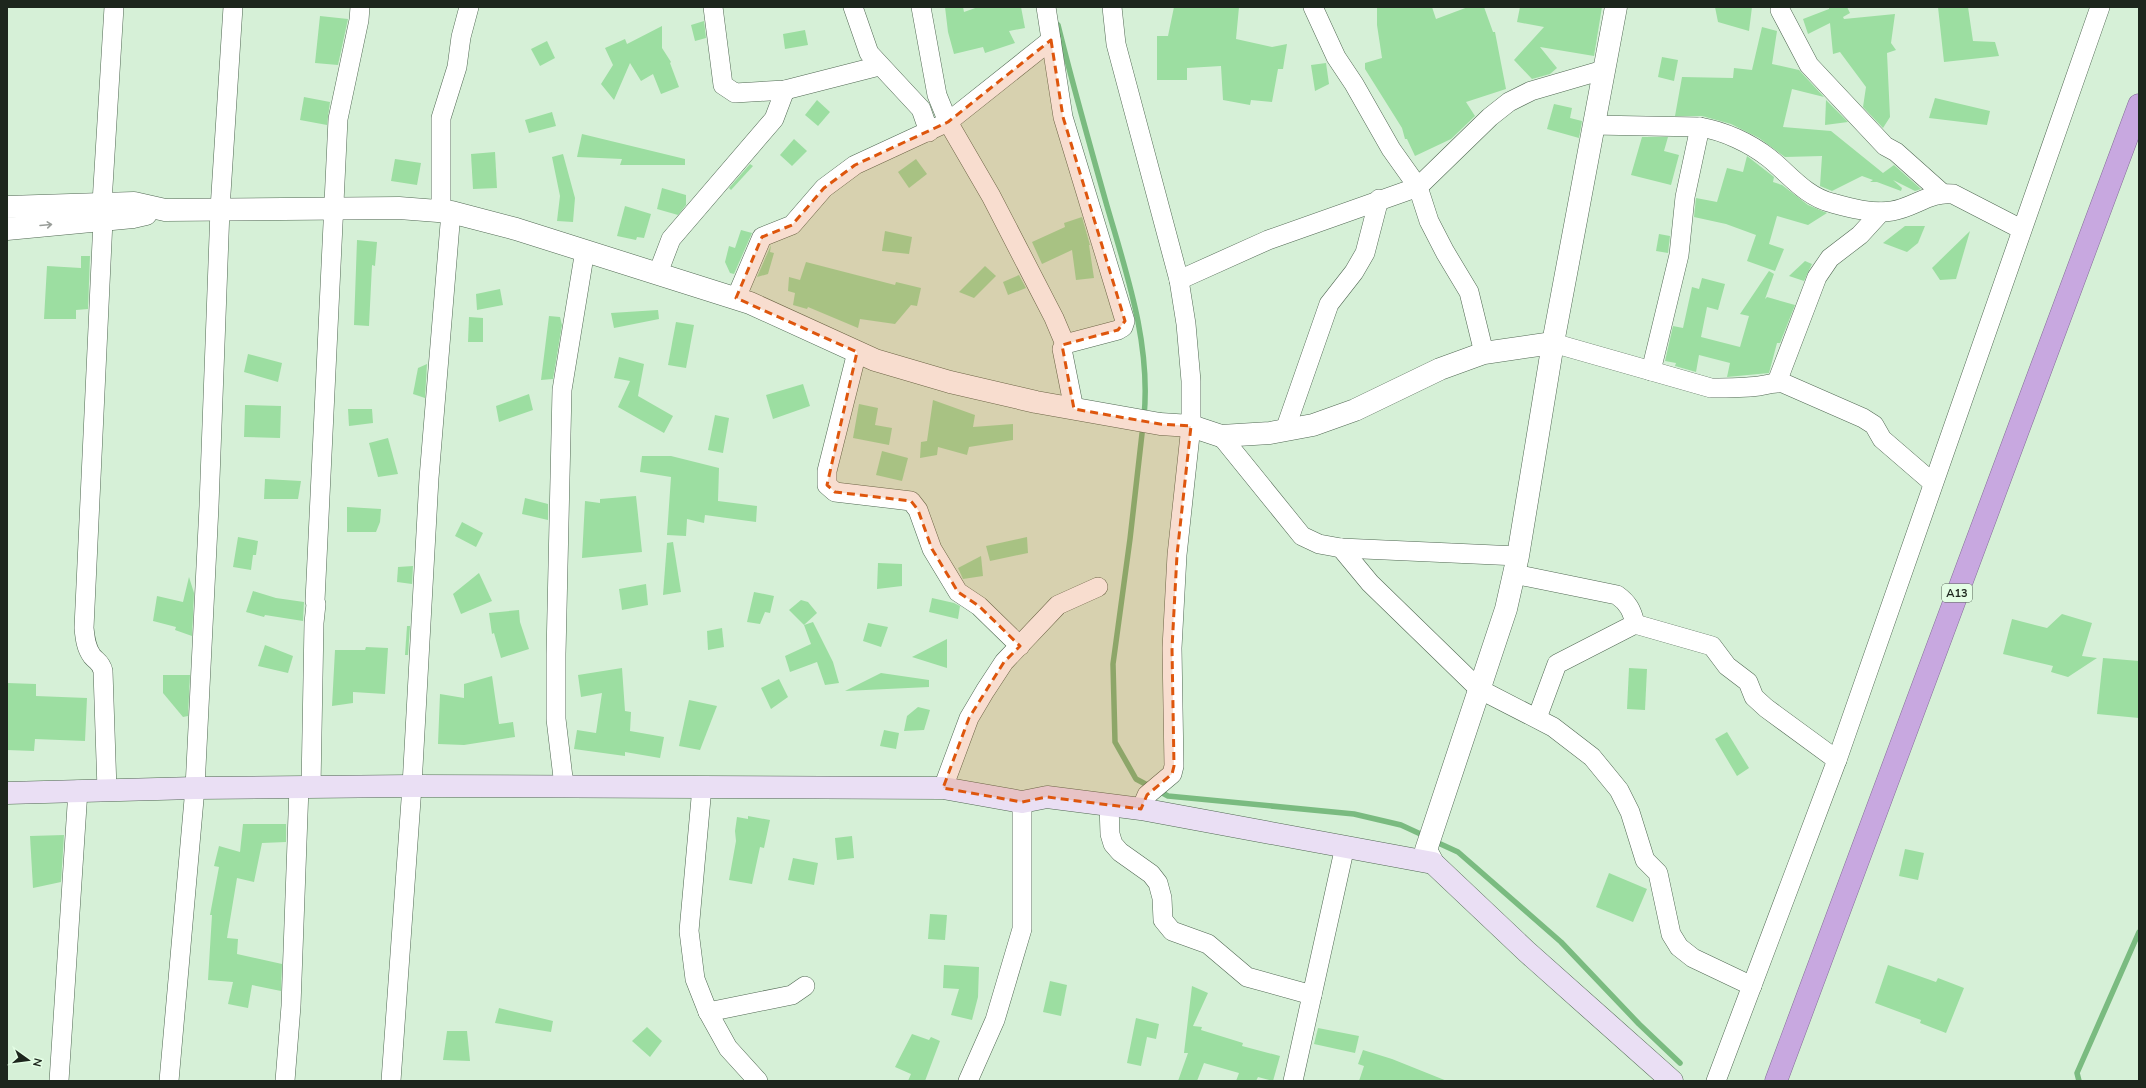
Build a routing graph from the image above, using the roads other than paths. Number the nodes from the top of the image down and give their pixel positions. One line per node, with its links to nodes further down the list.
1 (114, 7): 29 (street)
2 (233, 7): 28 (street)
3 (360, 7): 27 (street)
4 (469, 7): 30 (street)
5 (713, 7): 17 (street)
6 (853, 7): 15 (street)
7 (921, 7): 19 (street)
8 (1046, 7): 14 (street)
9 (1112, 7): 36 (street)
10 (1313, 7): 23 (street)
11 (1616, 7): 16 (street)
12 (2099, 7): 33 (street)
13 (1782, 8): 24 (street)
14 (1051, 40): 19 (street); 39 (street)
15 (879, 66): 17 (street); 22 (street)
16 (1603, 70): 20 (street); 23 (street)
17 (785, 90): 35 (street)
18 (2139, 105): 84 (highway, A13)
19 (948, 122): 22 (street); 39 (street)
20 (1593, 125): 21 (street); 38 (street)
21 (1700, 127): 31 (street); 42 (street)
22 (929, 132): 37 (street)
23 (1418, 186): 25 (street); 41 (street)
24 (1942, 193): 31 (street); 33 (street)
25 (1379, 199): 36 (street); 46 (street)
26 (7, 207): 29 (street)
27 (332, 208): 28 (street); 30 (street); 60 (street)
28 (220, 209): 29 (street); 61 (street)
29 (102, 211): 32 (street, one-way to 29); 64 (street)
30 (446, 212): 34 (street); 57 (street)
31 (1881, 212): 43 (street)
32 (7, 229)
33 (2021, 229): 48 (street)
34 (585, 250): 35 (street); 58 (street)
35 (658, 273): 37 (street)
36 (1179, 280): 45 (street)
37 (736, 298): 40 (street)
38 (1553, 343): 41 (street); 42 (street); 50 (street)
39 (1065, 344): 44 (street)
40 (857, 352): 44 (street); 53 (street)
41 (1484, 353): 46 (street)
42 (1651, 371): 43 (street)
43 (1777, 382): 48 (street)
44 (1074, 409): 45 (street)
45 (1190, 426): 47 (street); 67 (street)
46 (1285, 430): 47 (street)
47 (1222, 436): 49 (street)
48 (1933, 483): 56 (street)
49 (1342, 548): 50 (street); 54 (street)
50 (1516, 565): 52 (street); 54 (street)
51 (1098, 586): 53 (street)
52 (1634, 624): 55 (street); 56 (street)
53 (1020, 646): 62 (street)
54 (1479, 689): 55 (street); 70 (street)
55 (1537, 718): 72 (street)
56 (1837, 760): 72 (street)
57 (412, 786): 58 (main road); 60 (main road); 78 (street)
58 (564, 786): 59 (main road)
59 (702, 786): 62 (main road); 74 (street)
60 (305, 787): 61 (main road); 77 (street)
61 (195, 788): 64 (main road); 76 (street)
62 (943, 788): 66 (main road)
63 (78, 790): 64 (main road); 65 (main road); 75 (street)
64 (107, 790)
65 (7, 793)
66 (1022, 802): 68 (main road); 80 (street)
67 (1144, 802): 68 (main road); 69 (main road)
68 (1109, 805): 73 (street)
69 (1345, 846): 70 (main road); 73 (street)
70 (1430, 856): 82 (main road)
71 (805, 986): 74 (street)
72 (1752, 986): 83 (street)
73 (1312, 995): 81 (street)
74 (708, 1012): 79 (street)
75 (59, 1081)
76 (169, 1081)
77 (286, 1081)
78 (391, 1081)
79 (758, 1081)
80 (968, 1081)
81 (1293, 1081)
82 (1672, 1081)
83 (1716, 1081)
84 (1776, 1081)

